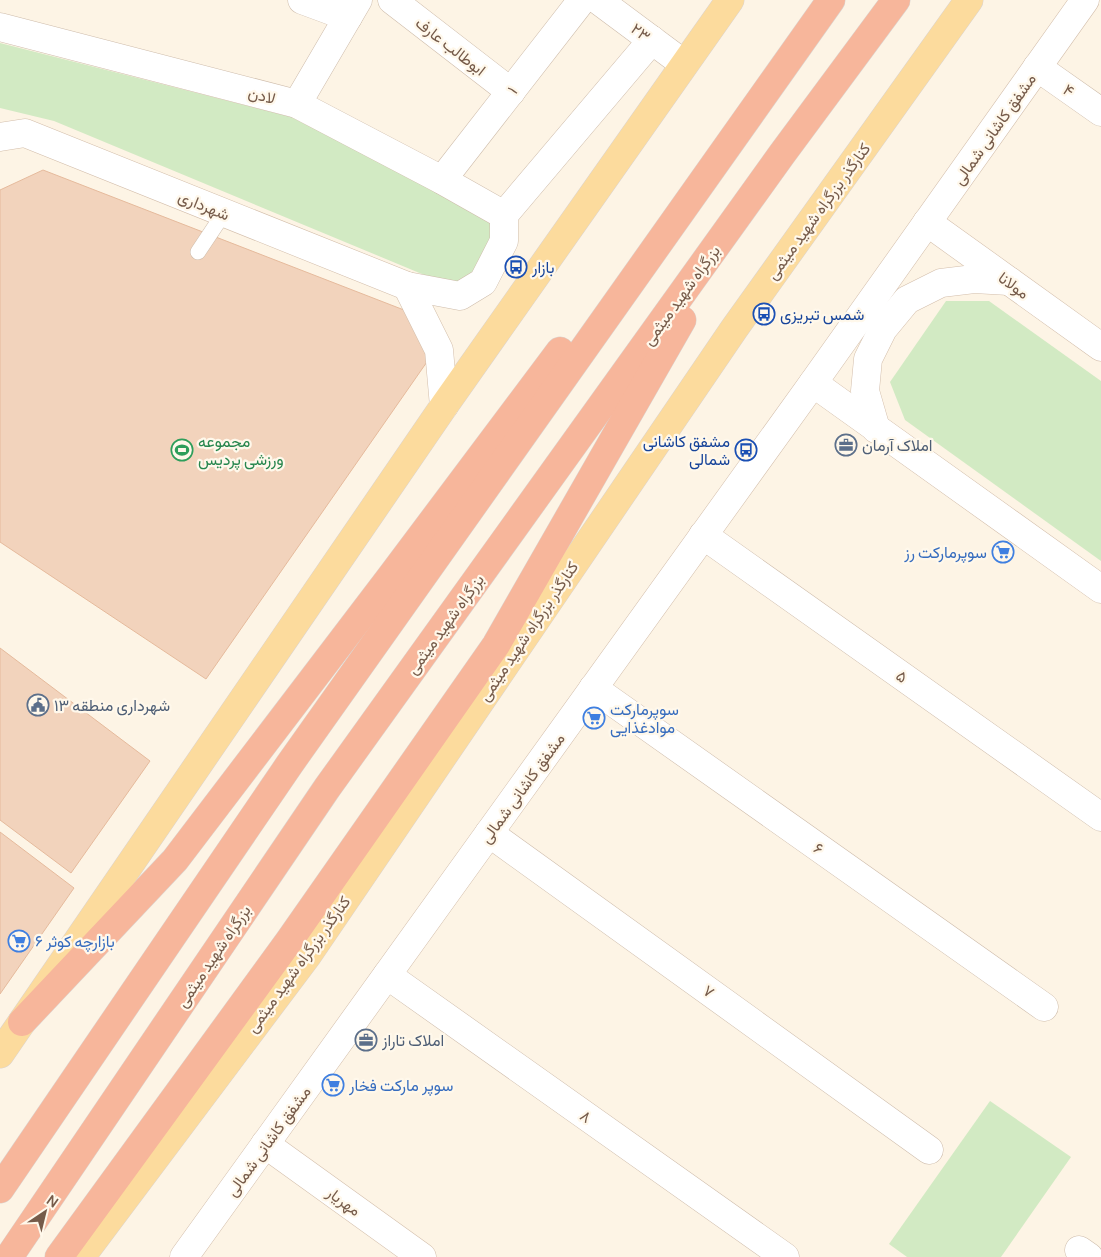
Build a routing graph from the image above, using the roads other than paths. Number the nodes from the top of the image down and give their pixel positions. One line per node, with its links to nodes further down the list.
1 (302, 0): 10 (street)
2 (392, 0): 15 (street, ابوطالب عارف)
3 (582, 0): 15 (street, ۱)
4 (598, 0): 12 (street, ۲۳)
5 (730, 0): 13 (main road)
6 (831, 0): 18 (highway)
7 (896, 0): 20 (highway, بزرگراه شهید میثمی)
8 (969, 0): 46 (main road, کنارگذر بزرگراه شهید میثمی)
9 (1085, 0): 14 (street, مشفق کاشانی شمالی)
10 (353, 8): 16 (street)
11 (0, 27): 16 (street, لادن)
12 (652, 40): 13 (street, ۲۳); 23 (street)
13 (684, 64): 30 (main road)
14 (1037, 68): 17 (street, ۴); 24 (street, مشفق کاشانی شمالی)
15 (511, 92): 21 (street, ۱)
16 (297, 104): 21 (street, لادن)
17 (1101, 112)
18 (743, 125): 39 (highway); 43 (highway)
19 (0, 137): 22 (street, شهرداری)
20 (782, 154): 44 (highway, بزرگراه شهید میثمی); 45 (highway)
21 (442, 180): 23 (street, لادن)
22 (224, 213): 25 (lane); 27 (street, شهرداری)
23 (504, 215): 27 (street, شهرداری)
24 (927, 222): 26 (street, مولانا); 29 (street, مشفق کاشانی شمالی)
25 (198, 252)
26 (1009, 281): 28 (street, مولانا); 31 (street)
27 (408, 286): 30 (street)
28 (1101, 347)
29 (813, 383): 31 (street); 32 (street, مشفق کاشانی شمالی)
30 (444, 406): 39 (main road)
31 (876, 429): 33 (street)
32 (703, 535): 34 (street, مشفق کاشانی شمالی); 35 (street, ۵)
33 (1101, 589)
34 (593, 688): 36 (street, مشفق کاشانی شمالی); 38 (street, ۶)
35 (1101, 817)
36 (490, 833): 37 (street, مشفق کاشانی شمالی); 42 (street, ۷)
37 (387, 975): 41 (street, مشفق کاشانی شمالی); 49 (street, ۸)
38 (1044, 1007)
39 (22, 1022): 40 (main road)
40 (0, 1054)
41 (266, 1144): 47 (street, مشفق کاشانی شمالی); 48 (street, مهریار)
42 (929, 1150)
43 (0, 1189)
44 (9, 1257)
45 (60, 1257)
46 (81, 1257)
47 (184, 1257)
48 (422, 1257)
49 (785, 1257)

